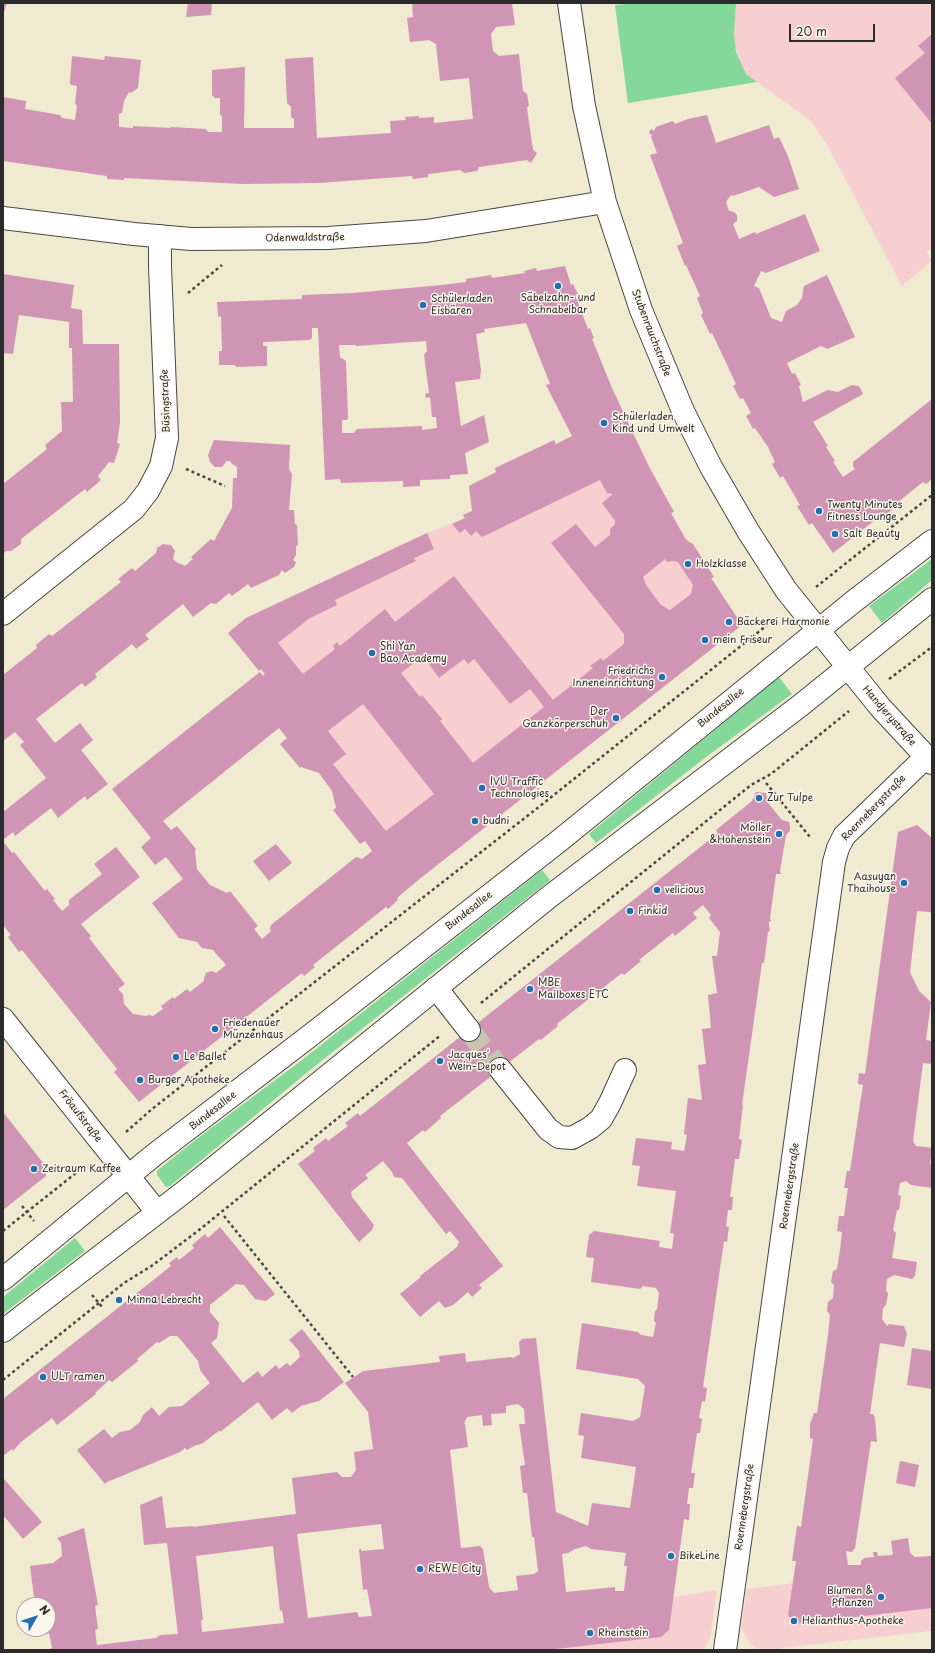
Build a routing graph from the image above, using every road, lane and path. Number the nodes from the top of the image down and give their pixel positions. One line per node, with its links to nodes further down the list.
1 (569, 3): 2 (street, Stubenrauchstraße)
2 (605, 202): 4 (street, Odenwaldstraße); 15 (street, Stubenrauchstraße)
3 (3, 218): 4 (street, Odenwaldstraße)
4 (160, 236): 13 (street, Büsingstraße)
5 (223, 265): 6 (path)
6 (185, 296)
7 (183, 468): 8 (path)
8 (225, 486)
9 (932, 496): 11 (path)
10 (932, 541): 15 (street, Bundesallee)
11 (812, 589)
12 (932, 599): 17 (street)
13 (3, 614)
14 (780, 614): 28 (path)
15 (818, 630): 17 (street, Stubenrauchstraße); 30 (street, Bundesallee)
16 (932, 647): 18 (path)
17 (848, 667): 20 (street, Handjerystraße); 23 (street)
18 (885, 683)
19 (854, 707): 25 (path)
20 (930, 761): 44 (street, Roennebergstraße)
21 (766, 783): 22 (path)
22 (810, 837)
23 (436, 988): 25 (street); 33 (street)
24 (3, 1018): 30 (street, Fröaufstraße)
25 (465, 1025): 39 (path)
26 (500, 1069): 27 (street)
27 (625, 1070)
28 (124, 1134)
29 (90, 1161): 32 (path)
30 (128, 1176): 33 (street, Fröaufstraße); 37 (street, Bundesallee)
31 (22, 1206): 32 (path)
32 (27, 1212): 35 (path); 36 (path)
33 (157, 1212): 41 (street)
34 (224, 1216): 42 (path)
35 (37, 1225)
36 (3, 1231)
37 (3, 1279)
38 (88, 1290): 39 (path)
39 (99, 1304): 40 (path); 43 (path)
40 (103, 1308)
41 (3, 1331)
42 (353, 1378)
43 (3, 1380)
44 (725, 1650)

